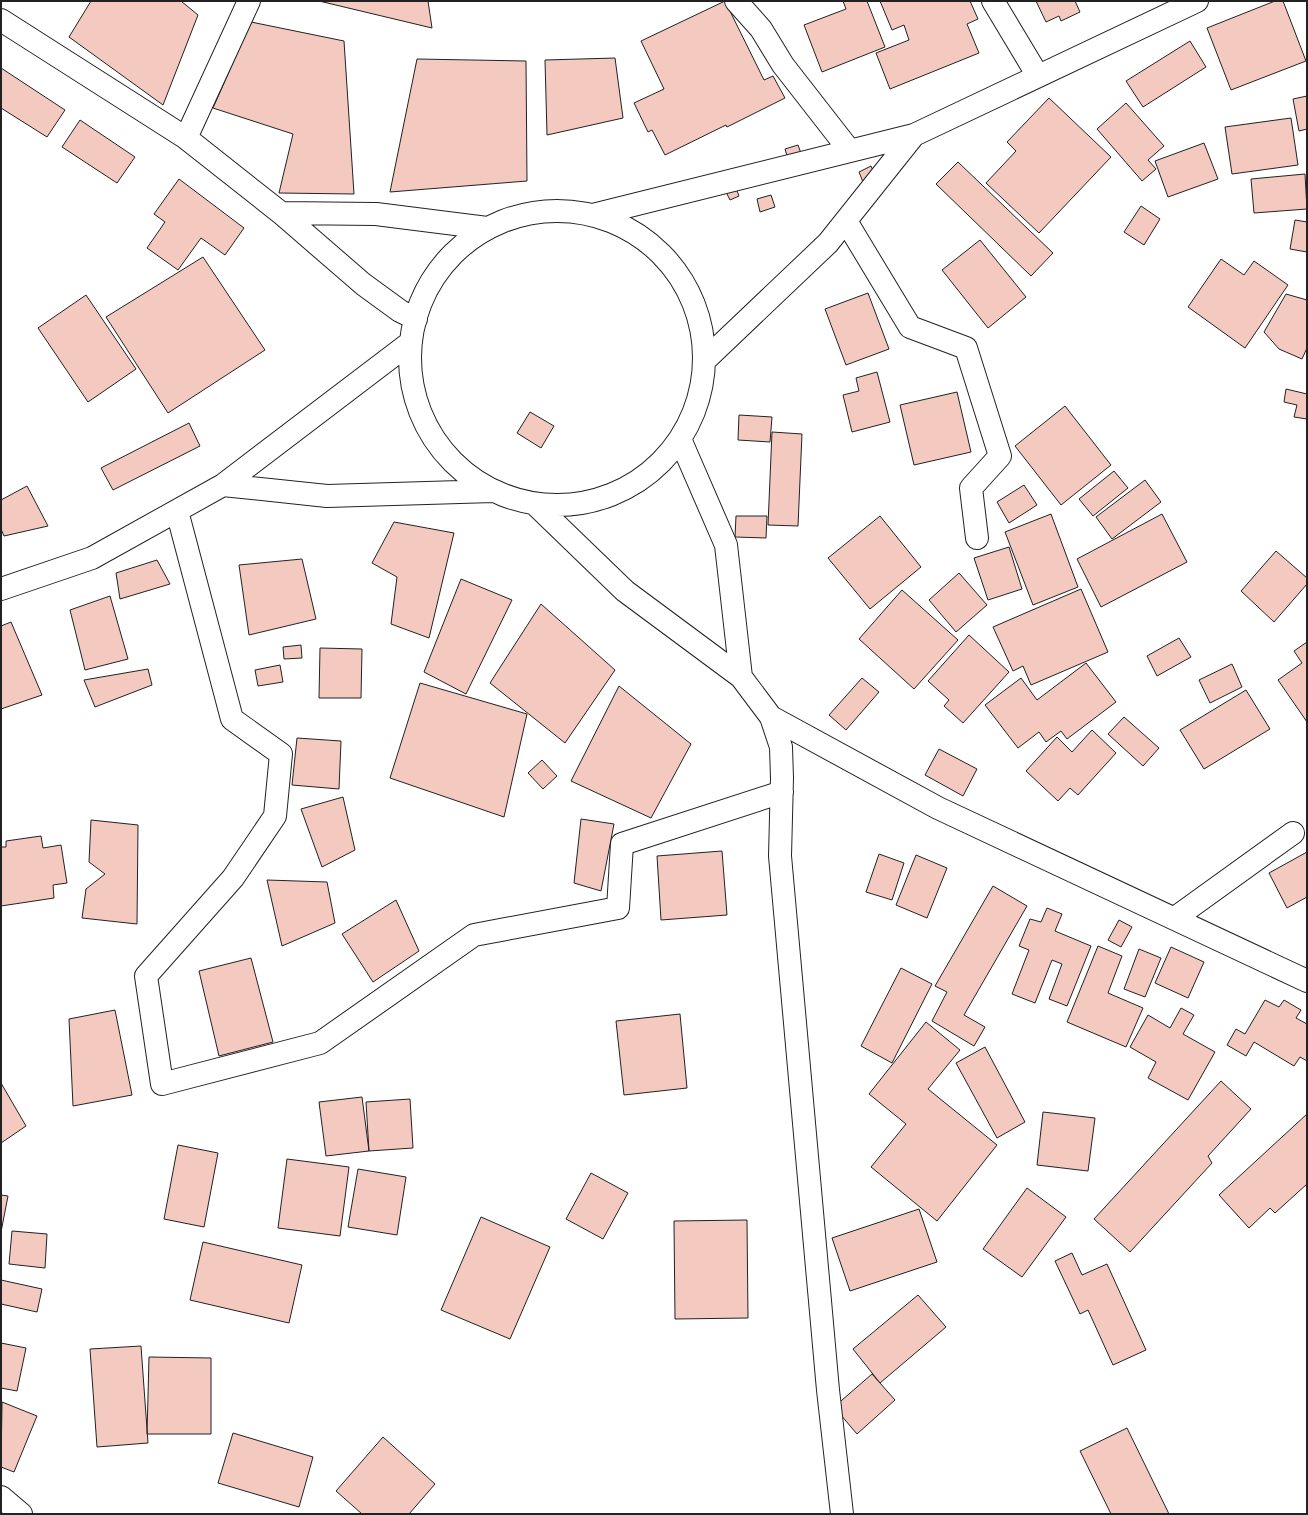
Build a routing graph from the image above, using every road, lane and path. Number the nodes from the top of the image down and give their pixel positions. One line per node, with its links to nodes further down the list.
1 (249, 1): 8 (street)
2 (736, 1): 9 (street)
3 (993, 1): 6 (street)
4 (1197, 1): 6 (street)
5 (1, 20): 8 (street)
6 (1038, 76): 7 (street)
7 (914, 135): 9 (street); 12 (street)
8 (186, 138): 10 (street)
9 (850, 150): 11 (street)
10 (281, 213): 13 (street); 14 (street)
11 (593, 215): 13 (street); 16 (street)
12 (846, 220): 16 (street); 22 (street)
13 (487, 228): 14 (street)
14 (416, 319): 15 (street)
15 (411, 342): 18 (street); 19 (street)
16 (704, 361): 17 (street)
17 (680, 439): 20 (street); 24 (street)
18 (223, 485): 19 (street); 21 (street)
19 (493, 490): 20 (street)
20 (535, 504): 24 (street)
21 (176, 511): 23 (street); 26 (street)
22 (977, 538)
23 (1, 589)
24 (741, 677): 25 (street)
25 (771, 717): 26 (street); 28 (street)
26 (782, 792): 32 (street)
27 (1293, 833): 28 (street)
28 (1175, 918): 29 (street)
29 (1307, 981)
30 (1, 1497): 31 (street)
31 (21, 1514)
32 (842, 1514)

